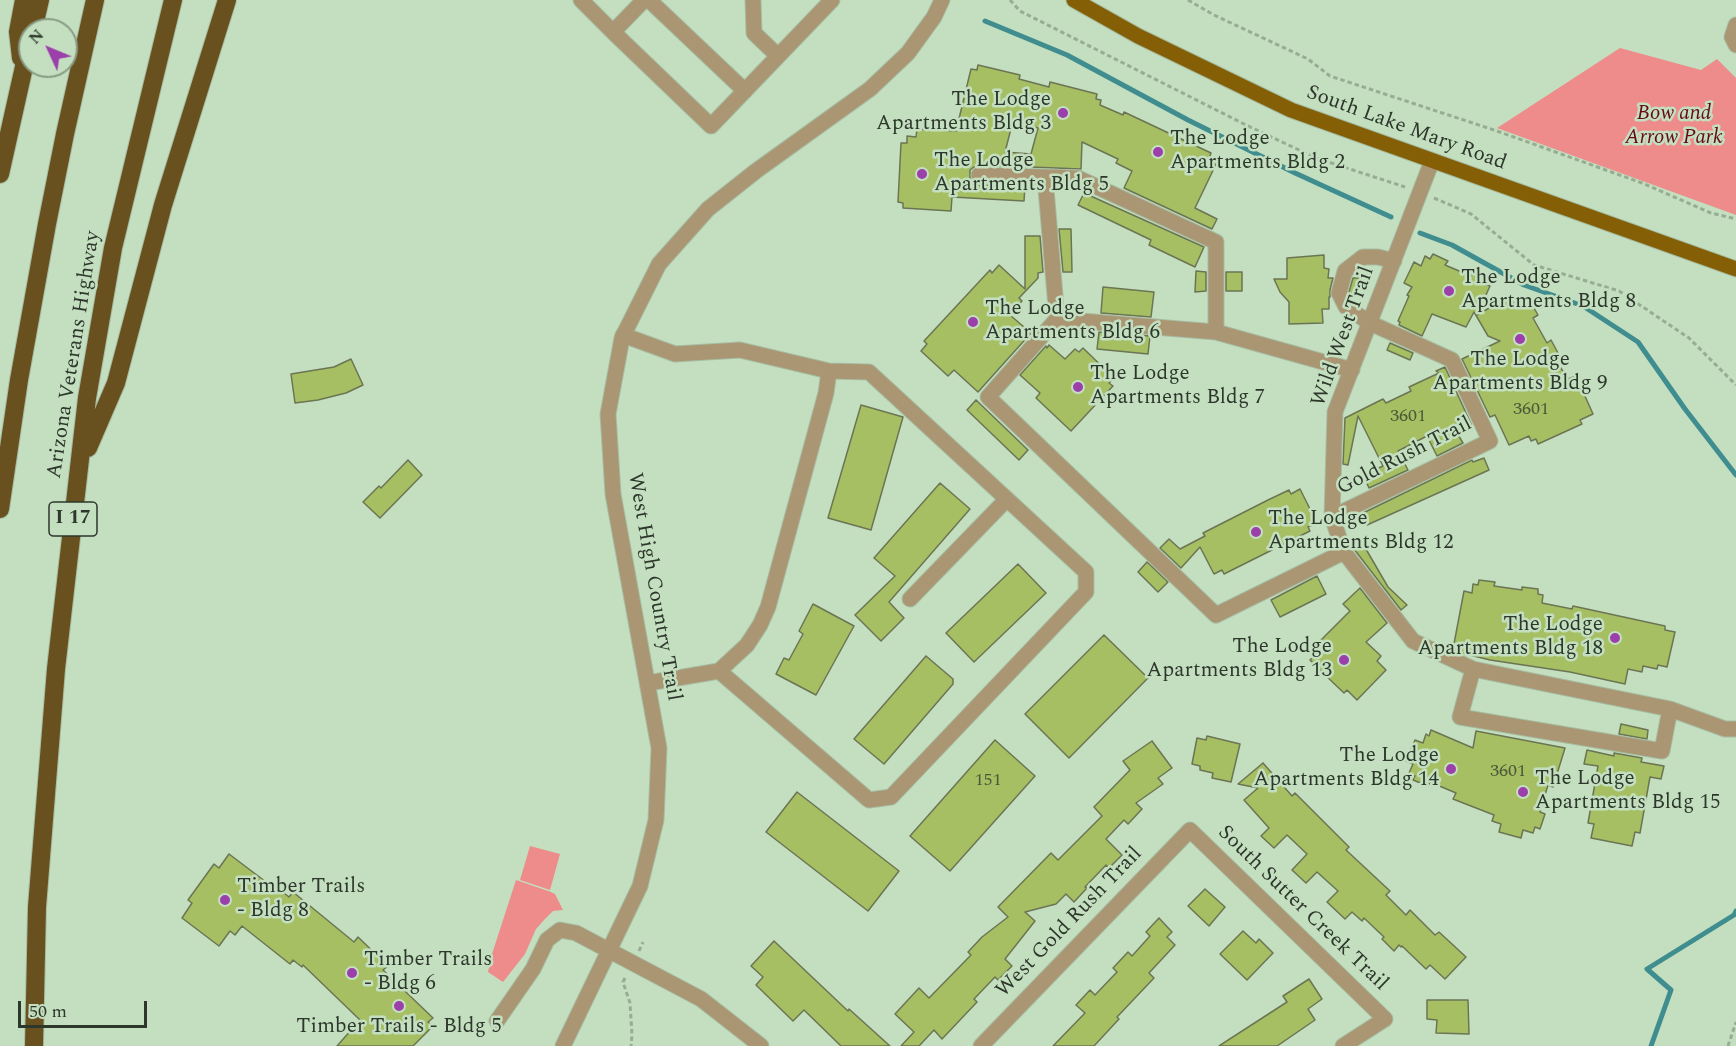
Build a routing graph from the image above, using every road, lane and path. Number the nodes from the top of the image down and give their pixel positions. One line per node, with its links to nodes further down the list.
1 (24, 0): 15 (highway)
2 (40, 0): 16 (highway)
3 (95, 0): 38 (highway)
4 (173, 0): 36 (highway, Arizona Veterans Highway / I 17)
5 (227, 0): 36 (highway)
6 (581, 0): 17 (street)
7 (644, 0): 17 (street)
8 (649, 0): 20 (street)
9 (753, 0): 18 (street)
10 (832, 0): 18 (street)
11 (942, 0): 32 (street, West High Country Trail)
12 (1010, 0): 25 (path)
13 (1074, 0): 21 (main road, South Lake Mary Road)
14 (1188, 0): 26 (path)
15 (21, 18)
16 (36, 18)
17 (613, 32): 20 (street)
18 (778, 56): 20 (street)
19 (21, 78): 22 (highway)
20 (745, 91)
21 (1432, 161): 25 (street, Wild West Trail); 28 (main road, South Lake Mary Road)
22 (0, 174)
23 (979, 175): 24 (street)
24 (1045, 177): 29 (street); 31 (street)
25 (1420, 192): 27 (street, Wild West Trail); 35 (path)
26 (1736, 219)
27 (1394, 261): 30 (street, Wild West Trail); 30 (street, Gold Rush Trail)
28 (1736, 269)
29 (1057, 319): 31 (street); 40 (street)
30 (1370, 323): 33 (street, Wild West Trail); 39 (street, Gold Rush Trail)
31 (1216, 333): 33 (street)
32 (623, 335): 34 (street); 44 (street, West High Country Trail)
33 (1352, 370): 39 (street, Wild West Trail)
34 (829, 371): 37 (street); 43 (street)
35 (1736, 385)
36 (80, 467): 52 (highway, Arizona Veterans Highway / I 17)
37 (1007, 499): 41 (street); 43 (street)
38 (0, 509)
39 (1332, 517): 40 (street, Wild West Trail)
40 (1344, 552): 42 (street, Wild West Trail)
41 (910, 599)
42 (1473, 669): 45 (street, Wild West Trail); 45 (street)
43 (719, 671): 44 (street)
44 (648, 683): 48 (street, West High Country Trail)
45 (1670, 709): 46 (street, Wild West Trail)
46 (1736, 729)
47 (1190, 830): 56 (street, West Gold Rush Trail); 57 (street, South Sutter Creek Trail)
48 (610, 951): 50 (street); 53 (street, West High Country Trail); 55 (street)
49 (623, 982): 54 (path)
50 (497, 1021)
51 (1736, 1022): 58 (path)
52 (34, 1046)
53 (563, 1046)
54 (631, 1046)
55 (761, 1046)
56 (981, 1046)
57 (1343, 1046)
58 (1728, 1046)

